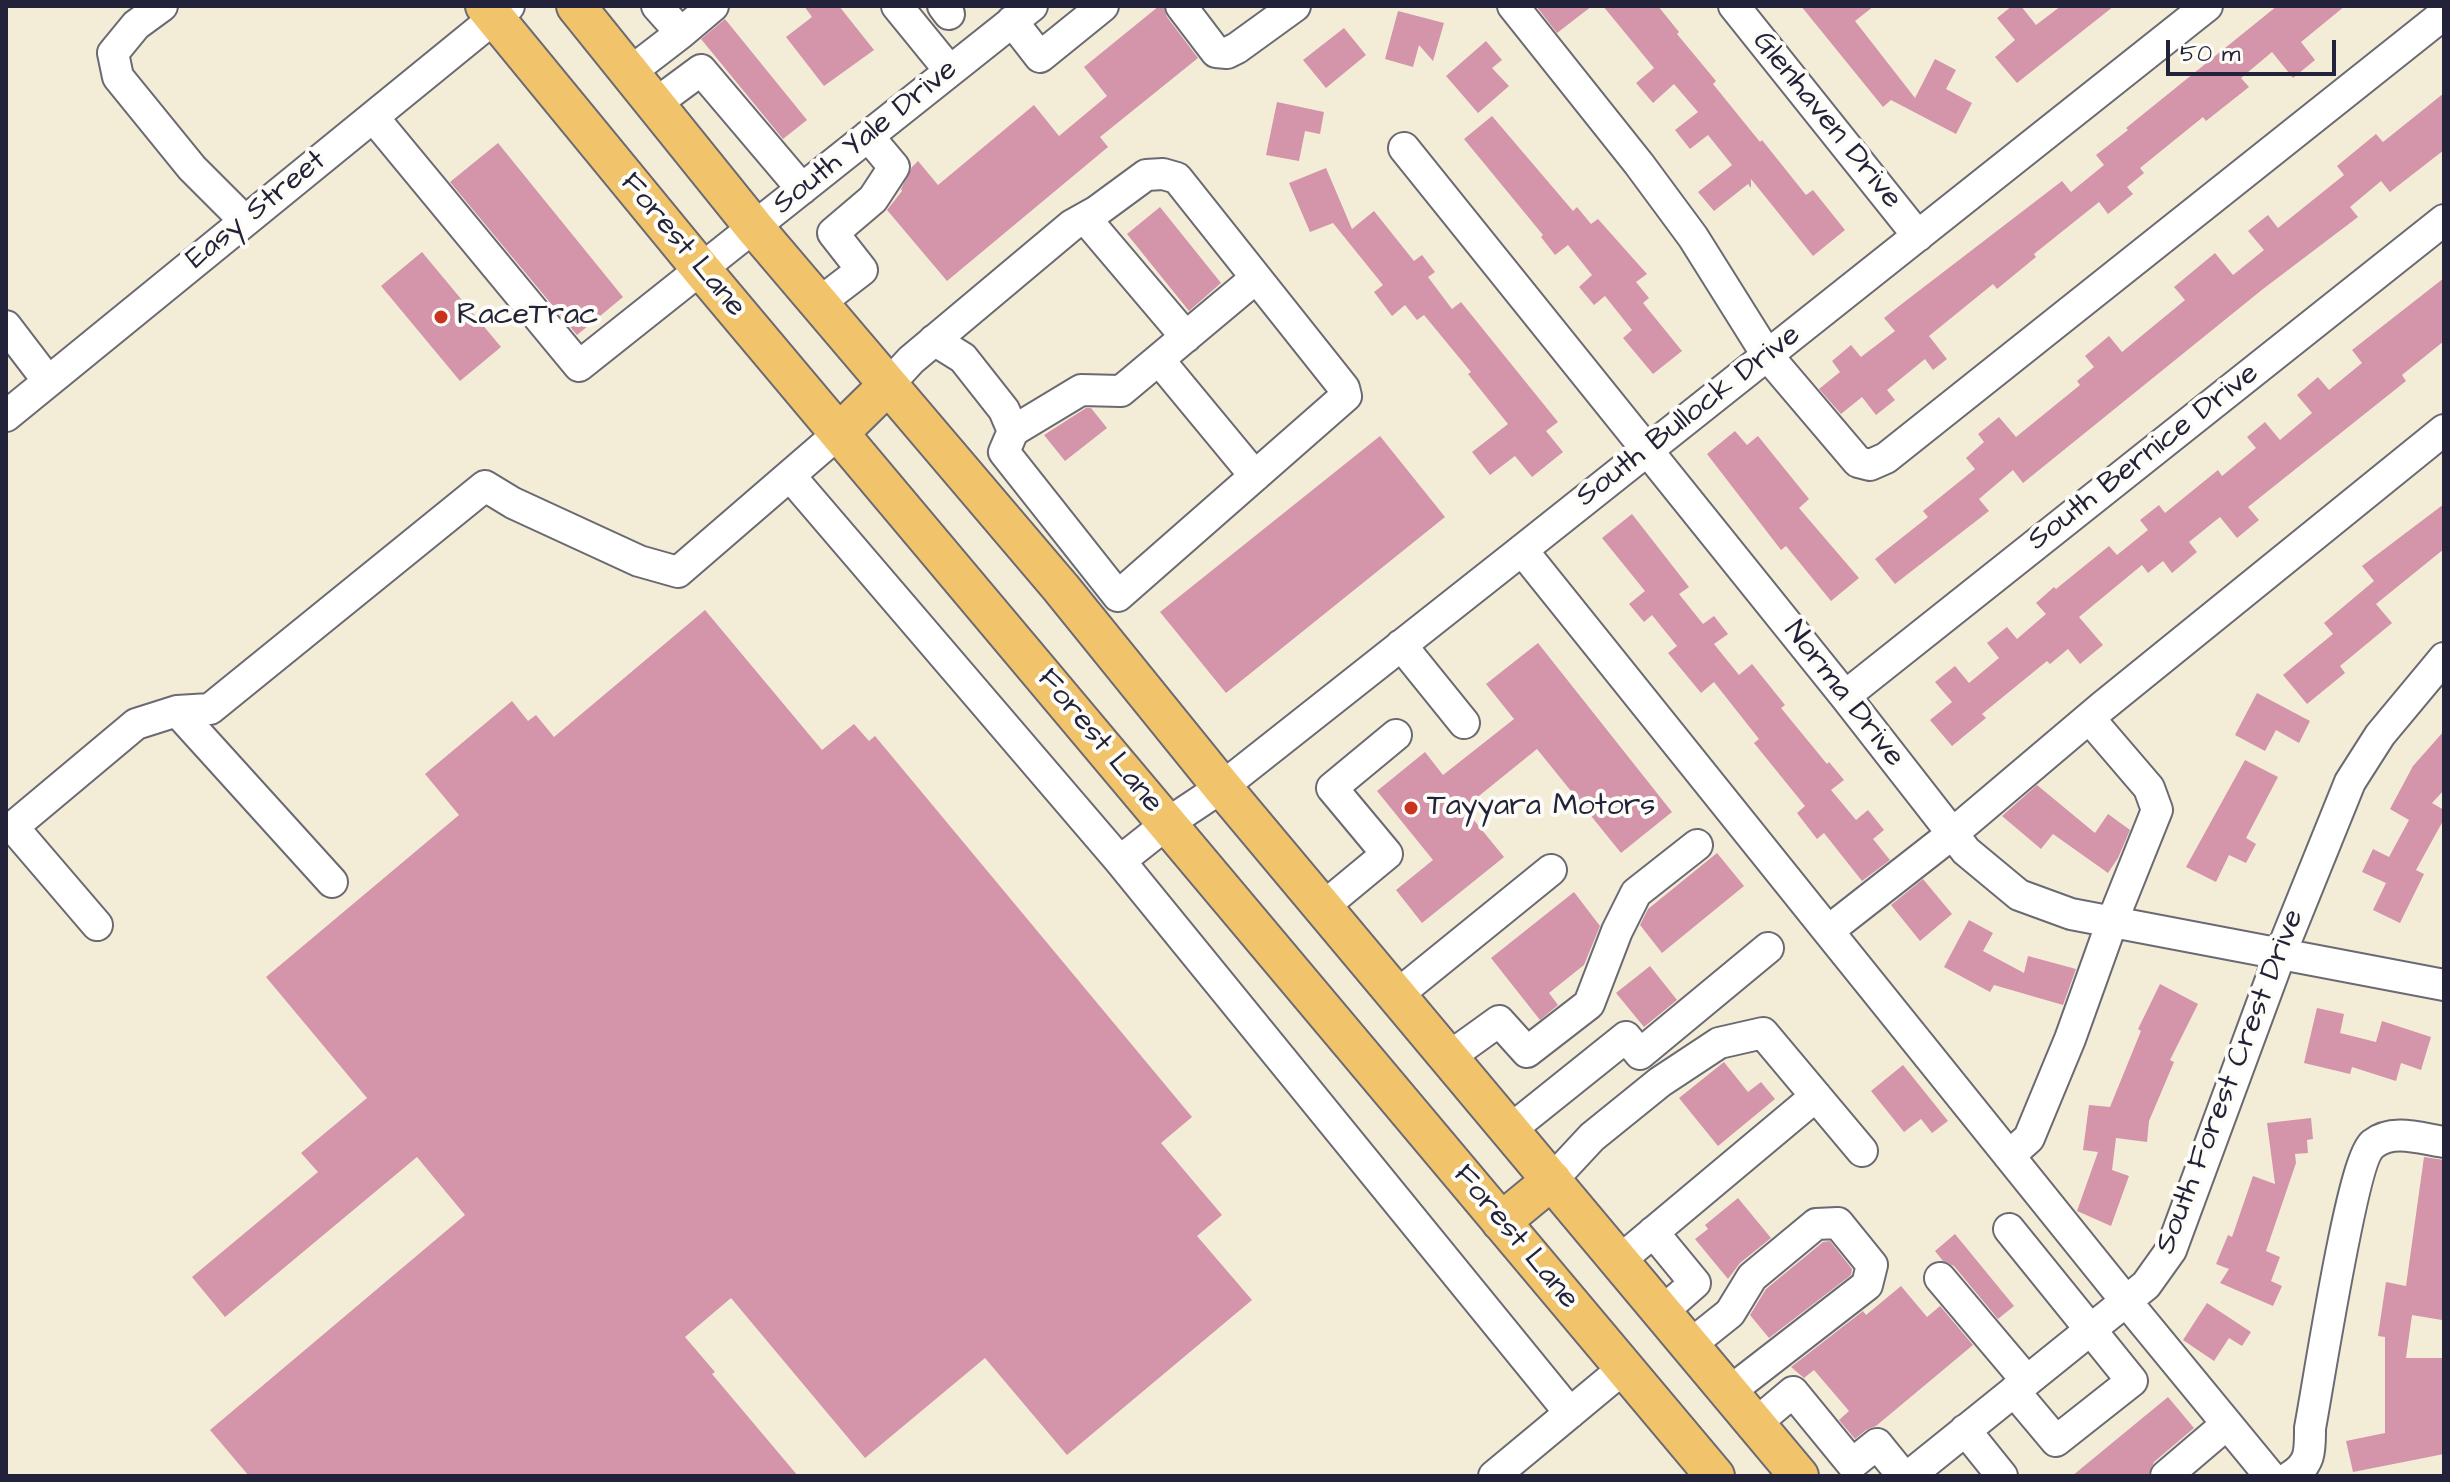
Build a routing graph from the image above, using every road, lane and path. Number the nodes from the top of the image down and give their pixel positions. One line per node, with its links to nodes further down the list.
1 (162, 6): 26 (street)
2 (576, 6): 18 (main road)
3 (657, 6): 16 (street)
4 (713, 6): 16 (street)
5 (897, 6): 17 (street)
6 (1103, 6): 13 (street)
7 (1181, 6): 8 (street)
8 (1295, 6)
9 (1513, 6): 35 (street)
10 (1734, 6): 28 (street, Glenhaven Drive)
11 (2207, 6): 15 (street, South Bullock Drive)
12 (496, 10): 20 (street, Easy Street); 29 (main road, Forest Lane)
13 (1025, 10): 17 (street, South Yale Drive)
14 (2444, 14): 35 (street)
15 (2176, 16): 28 (street, South Bullock Drive)
16 (681, 33): 18 (street)
17 (950, 71): 21 (street, South Yale Drive)
18 (629, 73): 19 (main road)
19 (655, 104): 23 (street); 27 (main road)
20 (373, 117): 26 (street, Easy Street); 29 (street, South Yale Drive)
21 (868, 136): 23 (street, South Yale Drive); 31 (street)
22 (1404, 148): 43 (street, Norma Drive)
23 (802, 189): 27 (street, South Yale Drive)
24 (1085, 218): 30 (street); 33 (street); 34 (street)
25 (2444, 220): 50 (street, South Bernice Drive)
26 (245, 221): 37 (street, Easy Street)
27 (754, 227): 29 (street, South Yale Drive); 31 (main road)
28 (1918, 236): 35 (street, South Bullock Drive)
29 (701, 269): 41 (main road, Forest Lane)
30 (1256, 278): 33 (street); 44 (street)
31 (819, 303): 38 (main road)
32 (6, 326): 37 (street)
33 (1186, 337): 36 (street)
34 (934, 340): 38 (street); 42 (street)
35 (1767, 355): 43 (street, South Bullock Drive)
36 (1159, 360): 42 (street); 44 (street)
37 (48, 381): 39 (street, Easy Street)
38 (888, 385): 41 (main road); 46 (main road)
39 (6, 416)
40 (2444, 430): 52 (street)
41 (839, 433): 45 (street); 56 (main road, Forest Lane)
42 (1009, 442): 44 (street); 46 (street)
43 (1647, 450): 47 (street, South Bullock Drive); 50 (street, Norma Drive)
44 (1255, 476)
45 (791, 477): 51 (street); 59 (street)
46 (971, 482): 55 (main road)
47 (1522, 550): 48 (street, South Bullock Drive); 65 (street)
48 (1401, 645): 53 (street); 55 (street, South Bullock Drive)
49 (2444, 658): 67 (street, South Forest Crest Drive)
50 (1845, 696): 57 (street, Norma Drive)
51 (177, 711): 61 (street); 64 (street)
52 (2089, 718): 57 (street); 63 (street)
53 (1464, 723)
54 (1396, 735): 62 (street)
55 (1222, 787): 56 (street, South Bullock Drive); 62 (main road)
56 (1168, 823): 59 (street, South Bullock Drive); 77 (main road, Forest Lane)
57 (1952, 834): 63 (street, Norma Drive); 65 (street)
58 (1697, 845): 70 (street)
59 (1120, 861): 89 (street)
60 (1551, 870): 69 (street)
61 (332, 882)
62 (1323, 907): 69 (main road)
63 (2112, 922): 67 (street, Norma Drive); 75 (street)
64 (97, 925)
65 (1828, 931): 75 (street)
66 (1768, 948): 72 (street)
67 (2280, 955): 68 (street, Norma Drive); 82 (street, South Forest Crest Drive)
68 (2444, 985)
69 (1397, 995): 70 (main road)
70 (1449, 1057): 72 (main road)
71 (1816, 1096): 74 (street); 76 (street); 79 (street)
72 (1510, 1130): 76 (main road)
73 (2444, 1142): 101 (street)
74 (1862, 1151)
75 (2009, 1156): 82 (street)
76 (1552, 1180): 77 (main road); 80 (main road)
77 (1501, 1222): 86 (main road, Forest Lane)
78 (2009, 1229): 84 (street)
79 (1653, 1232): 80 (street); 83 (street)
80 (1619, 1261): 83 (main road)
81 (1940, 1278): 87 (street)
82 (2126, 1301): 84 (street, South Forest Crest Drive); 91 (street)
83 (1662, 1312): 85 (main road)
84 (2090, 1330): 87 (street, South Forest Crest Drive); 87 (street)
85 (1690, 1345): 88 (main road); 88 (street)
86 (1624, 1368): 89 (street); 97 (main road, Forest Lane)
87 (2020, 1386): 92 (street, South Forest Crest Drive)
88 (1729, 1392): 90 (main road)
89 (1570, 1413): 96 (street)
90 (1755, 1424): 93 (street); 95 (main road)
91 (2227, 1424): 94 (street); 100 (street)
92 (1965, 1430): 98 (street, South Forest Crest Drive); 99 (street)
93 (1834, 1442): 95 (street); 98 (street)
94 (2180, 1471)
95 (1798, 1475)
96 (1494, 1476)
97 (1715, 1476)
98 (1906, 1476)
99 (2002, 1476)
100 (2270, 1476)
101 (2291, 1476)

